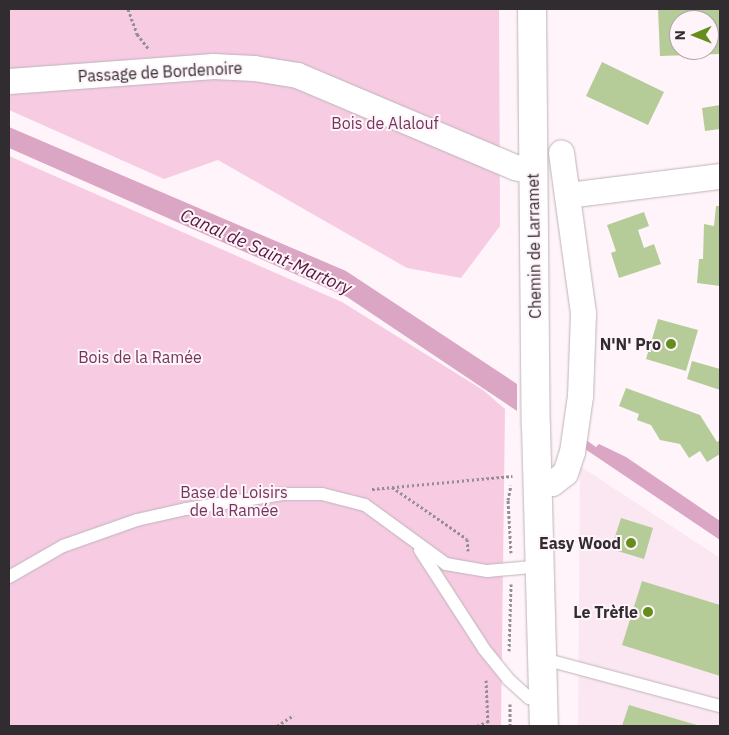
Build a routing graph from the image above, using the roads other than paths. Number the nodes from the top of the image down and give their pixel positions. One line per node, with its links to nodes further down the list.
1 (532, 9): 4 (main road, Chemin de Larramet)
2 (9, 80): 4 (street, Passage de Bordenoire)
3 (561, 152): 6 (street, Chemin de Larramet)
4 (533, 171): 7 (main road, Chemin de Larramet)
5 (720, 176): 6 (street)
6 (567, 195): 7 (street, Chemin de Larramet)
7 (539, 483): 9 (main road, Chemin de Larramet)
8 (417, 546): 9 (lane); 10 (lane); 12 (lane)
9 (542, 566): 11 (main road, Chemin de Larramet)
10 (9, 577)
11 (544, 659): 12 (main road, Chemin de Larramet); 13 (lane)
12 (544, 698): 14 (main road, Chemin de Larramet)
13 (720, 706)
14 (544, 726)

